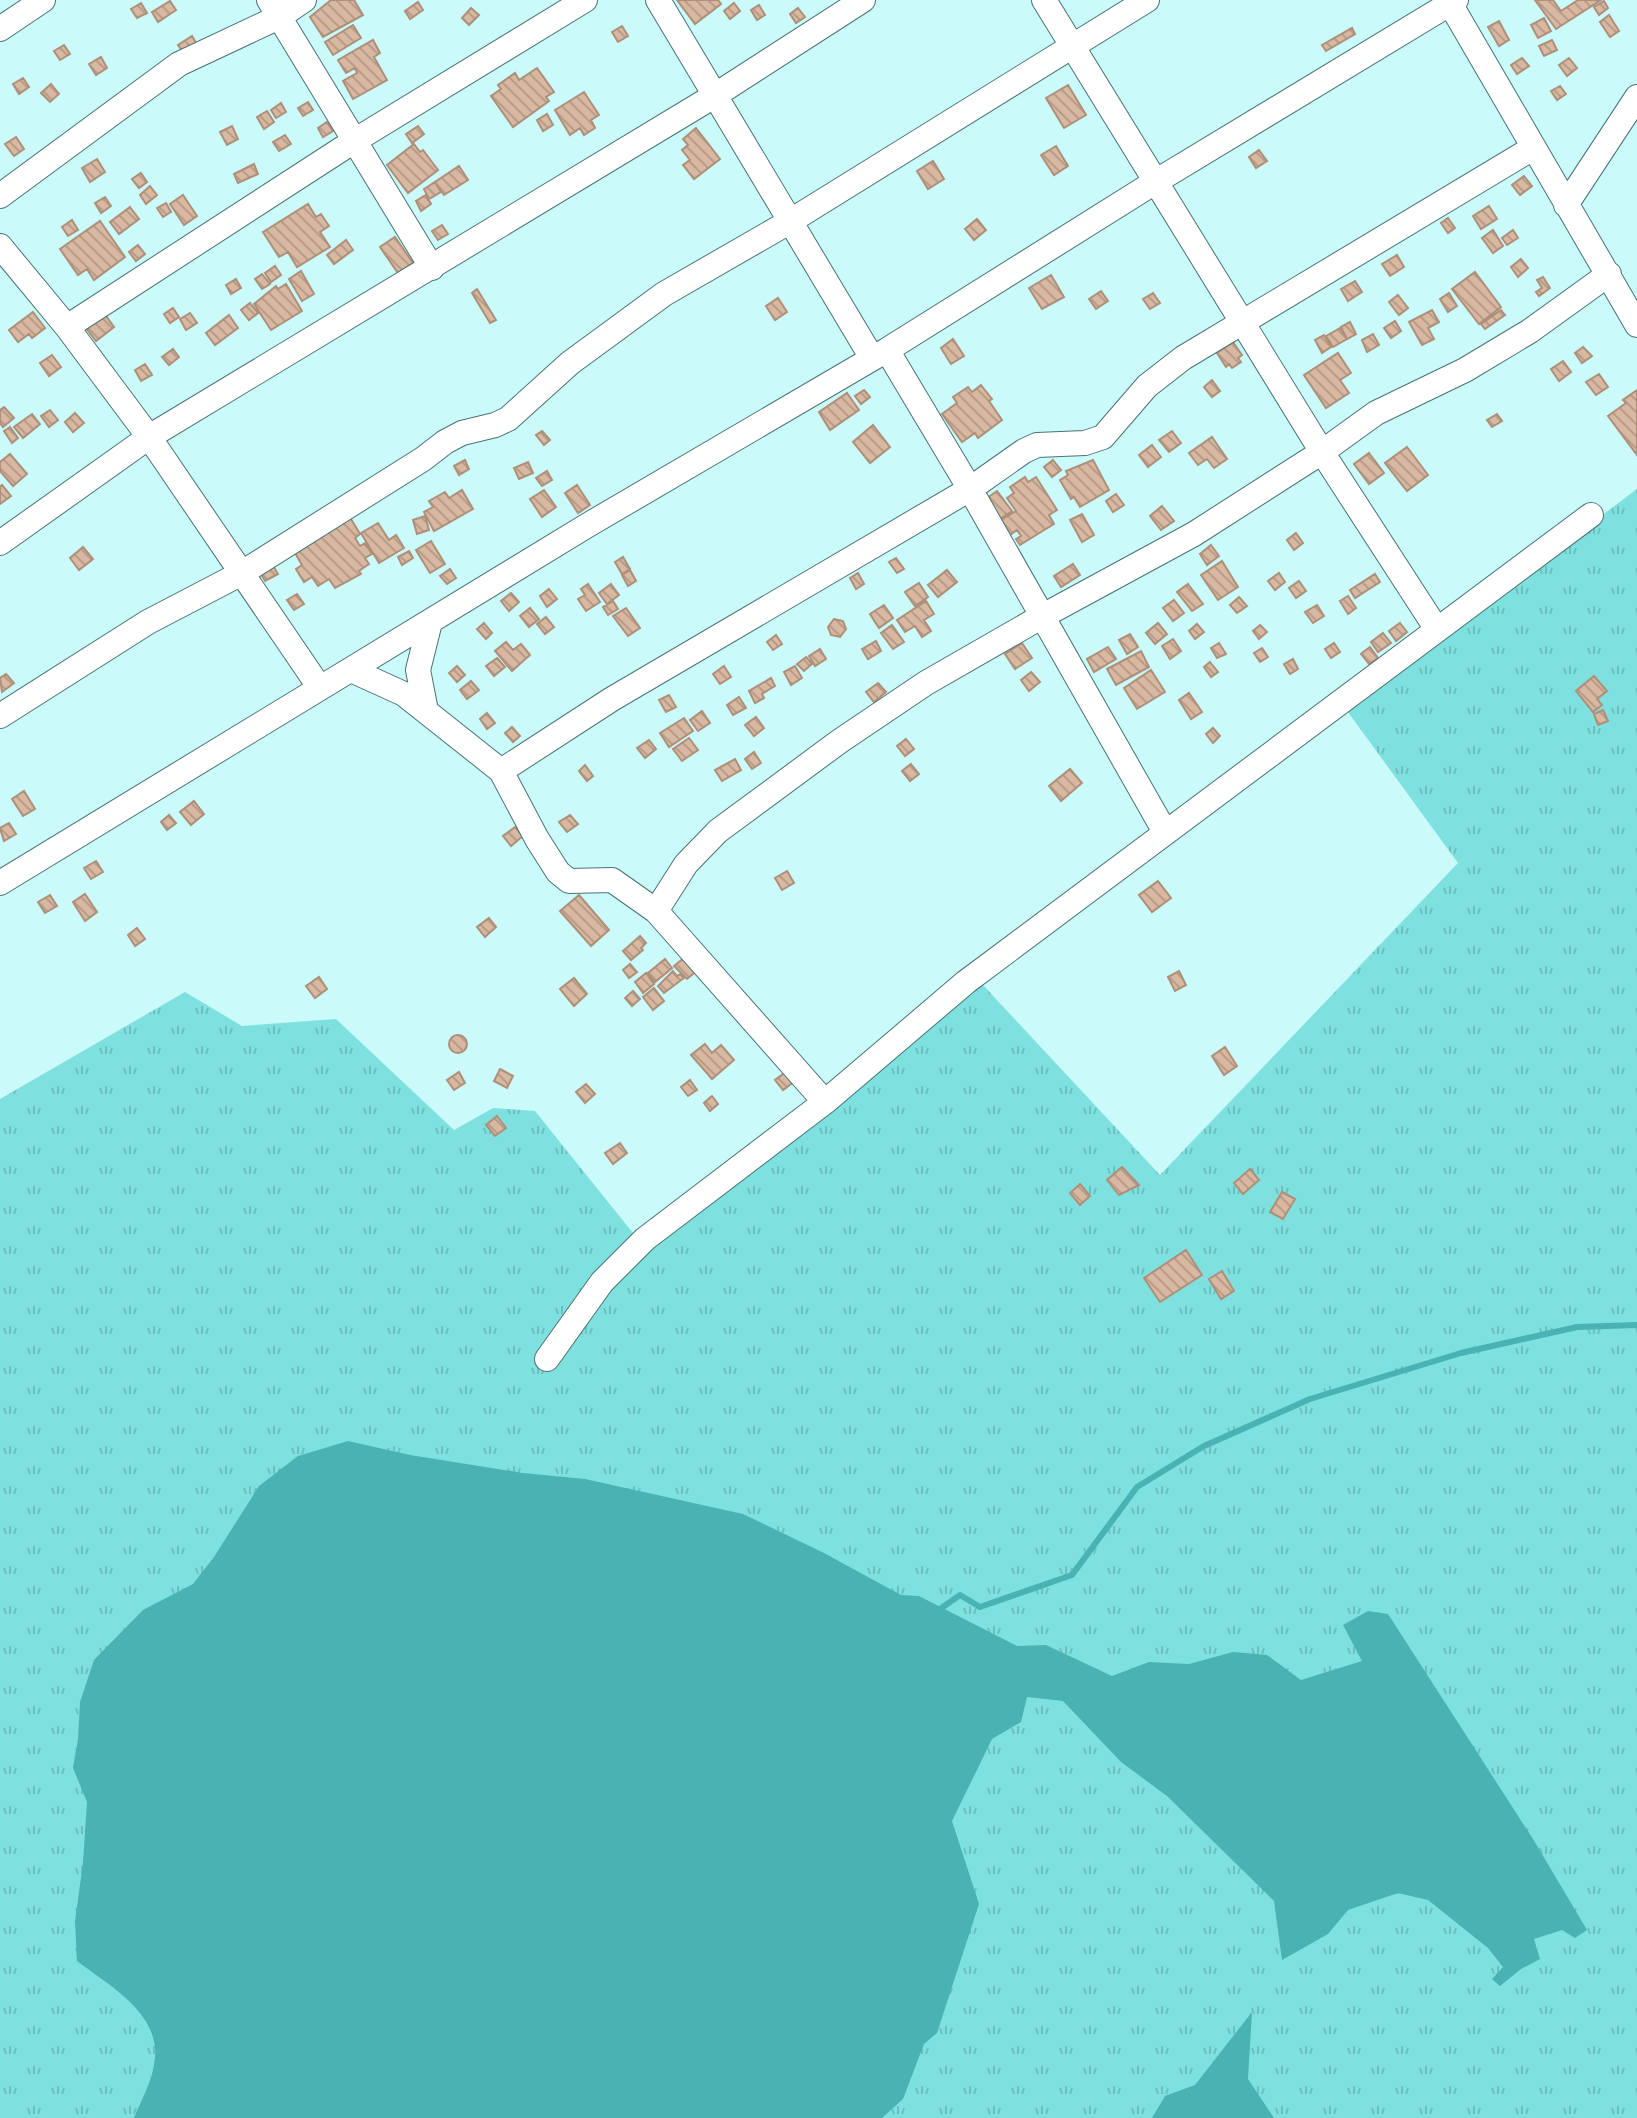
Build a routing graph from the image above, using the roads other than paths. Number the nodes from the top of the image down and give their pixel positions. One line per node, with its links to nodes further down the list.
1 (43, 0): 11 (street)
2 (304, 0): 10 (street)
3 (585, 0): 15 (street)
4 (650, 0): 13 (street)
5 (658, 0): 13 (street)
6 (863, 0): 13 (street)
7 (1044, 0): 12 (street)
8 (1147, 0): 12 (street)
9 (1452, 1): 16 (street); 17 (street)
10 (274, 8): 15 (street); 18 (street)
11 (0, 29)
12 (1072, 46): 17 (street); 20 (street)
13 (714, 96): 20 (street); 22 (street)
14 (1637, 97): 19 (street)
15 (354, 141): 22 (street); 26 (street)
16 (1533, 148): 19 (street); 24 (street)
17 (1155, 182): 24 (street); 27 (street)
18 (0, 196)
19 (1566, 205): 23 (street)
20 (789, 222): 27 (street); 33 (street)
21 (0, 246): 26 (street)
22 (432, 268): 28 (street)
23 (1609, 274): 25 (street); 29 (street)
24 (1242, 322): 29 (street); 30 (street)
25 (1637, 325)
26 (67, 327): 28 (street)
27 (879, 354): 30 (street); 35 (street)
28 (149, 437): 32 (street); 33 (street)
29 (1322, 452): 34 (street); 36 (street)
30 (970, 489): 34 (street); 41 (street)
31 (1591, 515): 36 (street)
32 (0, 543)
33 (242, 573): 38 (street); 40 (street)
34 (1041, 617): 42 (street); 44 (street)
35 (430, 622): 37 (street); 39 (street)
36 (1436, 628): 42 (street)
37 (351, 670): 38 (street); 39 (street)
38 (320, 688): 43 (street)
39 (426, 711): 41 (street)
40 (0, 716)
41 (501, 771): 44 (street)
42 (1165, 832): 45 (street)
43 (0, 883)
44 (656, 911): 45 (street)
45 (825, 1102): 46 (street)
46 (547, 1359)

